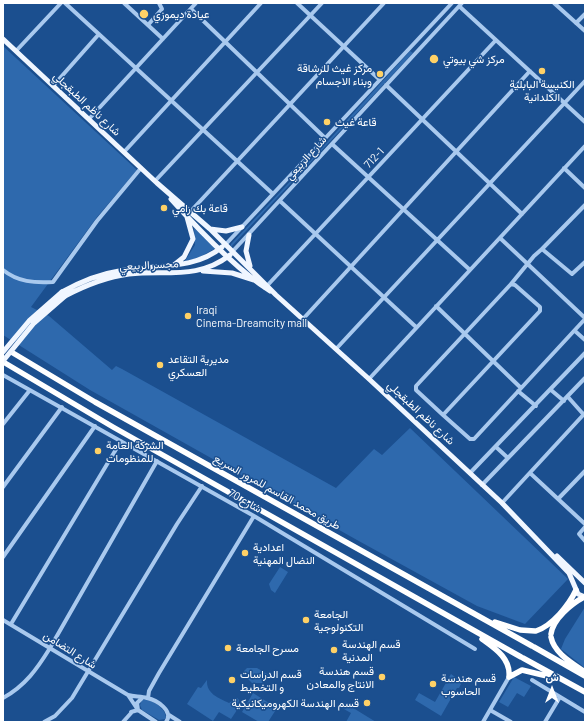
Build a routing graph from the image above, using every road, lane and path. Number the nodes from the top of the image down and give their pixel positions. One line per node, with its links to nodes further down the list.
1 (62, 3): 27 (street)
2 (65, 3): 19 (street)
3 (125, 3): 17 (street)
4 (159, 3): 17 (street)
5 (196, 3): 13 (street)
6 (261, 3): 23 (street)
7 (297, 3): 15 (street)
8 (322, 3): 15 (street)
9 (384, 3): 25 (street)
10 (452, 3): 24 (street, شارع الربيعي)
11 (554, 3): 16 (street)
12 (460, 4): 22 (street); 26 (street, شارع الربيعي)
13 (191, 9): 21 (street); 23 (street)
14 (585, 14): 16 (street)
15 (310, 15): 25 (street); 30 (street)
16 (576, 23): 18 (street)
17 (148, 26): 21 (street)
18 (585, 31)
19 (98, 34): 28 (street); 34 (street)
20 (3, 39): 27 (main road, شارع ناظم الطبقجلي)
21 (163, 39): 28 (street)
22 (496, 40): 29 (street); 39 (street, 712-1)
23 (225, 42): 30 (street); 35 (street)
24 (413, 44): 26 (street); 31 (street, شارع الربيعي)
25 (344, 46): 31 (street); 37 (street)
26 (418, 50): 33 (street, شارع الربيعي)
27 (16, 51): 34 (main road, شارع ناظم الطبقجلي)
28 (136, 68): 35 (street); 38 (street)
29 (530, 71): 36 (street); 45 (street)
30 (257, 72): 37 (street); 41 (street)
31 (380, 80): 42 (street, شارع الربيعي)
32 (585, 81): 36 (street)
33 (386, 85): 39 (street); 43 (street, شارع الربيعي)
34 (53, 86): 38 (main road, شارع ناظم الطبقجلي)
35 (171, 101): 41 (street); 46 (street)
36 (565, 103): 40 (street); 52 (street)
37 (290, 104): 42 (street); 47 (street)
38 (89, 119): 46 (main road, شارع ناظم الطبقجلي)
39 (423, 119): 45 (street); 50 (street, 712-1)
40 (585, 122)
41 (203, 130): 47 (street); 51 (street)
42 (325, 138): 54 (street, شارع الربيعي)
43 (332, 144): 50 (street); 55 (street, شارع الربيعي)
44 (585, 146): 49 (street)
45 (456, 151): 52 (street); 57 (street)
46 (124, 152): 48 (main road, شارع ناظم الطبقجلي)
47 (237, 161): 54 (street); 58 (street)
48 (141, 168): 51 (main road, شارع ناظم الطبقجلي); 75 (street)
49 (564, 168): 53 (street); 59 (street)
50 (369, 177): 57 (street); 62 (street, 712-1)
51 (156, 182): 58 (main road, شارع ناظم الطبقجلي)
52 (490, 184): 59 (street); 65 (street)
53 (585, 188)
54 (273, 194): 60 (street, شارع الربيعي)
55 (280, 201): 62 (street); 63 (street, شارع الربيعي)
56 (585, 205): 68 (street)
57 (403, 209): 65 (street); 74 (street)
58 (188, 213): 61 (main road, شارع ناظم الطبقجلي); 67 (main road, شارع ناظم الطبقجلي); 73 (main road)
59 (522, 214): 64 (street)
60 (242, 227): 61 (main road); 66 (street, شارع الربيعي)
61 (210, 229): 66 (main road, شارع ناظم الطبقجلي)
62 (316, 234): 74 (street); 81 (street, 712-1)
63 (249, 236): 69 (street, شارع الربيعي); 76 (main road)
64 (500, 238): 72 (street); 77 (street)
65 (437, 240): 77 (street); 83 (street)
66 (226, 244): 67 (main road, شارع الربيعي); 69 (main road, شارع ناظم الطبقجلي)
67 (221, 249): 70 (main road, شارع ناظم الطبقجلي); 73 (main road, مجسر الربيعي)
68 (542, 249): 71 (street); 72 (street)
69 (233, 251): 70 (main road, شارع الربيعي); 76 (main road, شارع ناظم الطبقجلي)
70 (228, 256): 78 (main road, مجسر الربيعي); 79 (main road, شارع ناظم الطبقجلي)
71 (585, 262)
72 (528, 264): 80 (street); 86 (street)
73 (173, 266): 82 (main road, مجسر الربيعي)
74 (351, 266): 83 (street); 85 (street)
75 (3, 270)
76 (253, 270): 81 (main road, شارع ناظم الطبقجلي)
77 (470, 270): 84 (street)
78 (188, 273): 79 (main road); 82 (main road, مجسر الربيعي)
79 (256, 281): 81 (main road, شارع ناظم الطبقجلي)
80 (511, 284): 89 (street); 96 (street)
81 (266, 286): 85 (main road, شارع ناظم الطبقجلي)
82 (64, 294): 91 (main road, مجسر الربيعي, bridge); 95 (main road, مجسر الربيعي, bridge)
83 (384, 298): 87 (street); 92 (street)
84 (436, 306): 87 (street); 89 (street)
85 (303, 319): 92 (main road, شارع ناظم الطبقجلي)
86 (585, 319): 88 (street)
87 (416, 327): 98 (street)
88 (574, 331): 90 (street); 101 (street)
89 (465, 334): 96 (street); 108 (street)
90 (585, 340)
91 (3, 348)
92 (336, 350): 98 (main road, شارع ناظم الطبقجلي)
93 (13, 353): 132 (highway, طريق محمد القاسم للمرور السريع)
94 (585, 353): 102 (street)
95 (4, 362): 135 (highway)
96 (494, 362): 101 (street); 108 (street)
97 (3, 375): 100 (street, شارع 70)
98 (369, 378): 116 (main road, شارع ناظم الطبقجلي)
99 (585, 378): 103 (street)
100 (30, 390): 106 (street, شارع 70); 109 (street)
101 (520, 390): 105 (street); 108 (street)
102 (550, 390): 104 (street); 105 (street)
103 (568, 397): 104 (street); 107 (street)
104 (564, 401): 113 (street)
105 (536, 406): 112 (street)
106 (62, 407): 110 (street, شارع 70); 120 (street)
107 (584, 414): 117 (street)
108 (443, 415)
109 (3, 424)
110 (95, 426): 111 (street, شارع 70); 128 (street)
111 (121, 441): 114 (street, شارع 70); 134 (street)
112 (496, 447): 113 (street); 116 (street)
113 (508, 458): 118 (street)
114 (157, 461): 119 (street, شارع 70); 136 (street)
115 (585, 471): 121 (street)
116 (470, 473): 118 (main road, شارع ناظم الطبقجلي)
117 (530, 473): 121 (street); 122 (street)
118 (482, 485): 122 (main road, شارع ناظم الطبقجلي)
119 (202, 486): 123 (street, شارع 70); 139 (street)
120 (3, 487)
121 (558, 499): 124 (street)
122 (502, 503): 127 (main road, شارع ناظم الطبقجلي)
123 (254, 516): 137 (street, شارع 70); 148 (street)
124 (585, 524)
125 (585, 527): 126 (street)
126 (585, 541)
127 (548, 550): 129 (main road, شارع ناظم الطبقجلي); 130 (main road, شارع ناظم الطبقجلي)
128 (3, 557)
129 (585, 583): 130 (main road)
130 (576, 590): 131 (main road); 132 (highway)
131 (584, 597): 138 (highway)
132 (469, 611): 140 (highway, طريق محمد القاسم للمرور السريع)
133 (3, 620): 134 (street, شارع التضامن)
134 (11, 624): 136 (street, شارع التضامن)
135 (461, 624): 141 (highway); 143 (highway)
136 (50, 648): 139 (street, شارع التضامن); 147 (street)
137 (475, 649)
138 (585, 672)
139 (89, 673): 145 (street, شارع التضامن); 156 (street)
140 (585, 676)
141 (509, 677): 143 (highway); 151 (street)
142 (532, 680): 146 (street)
143 (573, 686): 144 (highway)
144 (585, 692)
145 (128, 695): 148 (street, شارع التضامن); 149 (street)
146 (560, 697): 153 (street); 162 (street)
147 (3, 698)
148 (146, 698): 150 (street); 154 (street, شارع التضامن)
149 (134, 706): 150 (street); 152 (street)
150 (138, 710): 152 (street); 158 (street)
151 (490, 710): 155 (street); 161 (street)
152 (131, 712): 157 (street)
153 (585, 712)
154 (169, 714): 159 (street); 160 (street, شارع التضامن)
155 (508, 721)
156 (44, 722)
157 (123, 722)
158 (156, 722)
159 (166, 722)
160 (180, 722)
161 (483, 722)
162 (545, 722)

